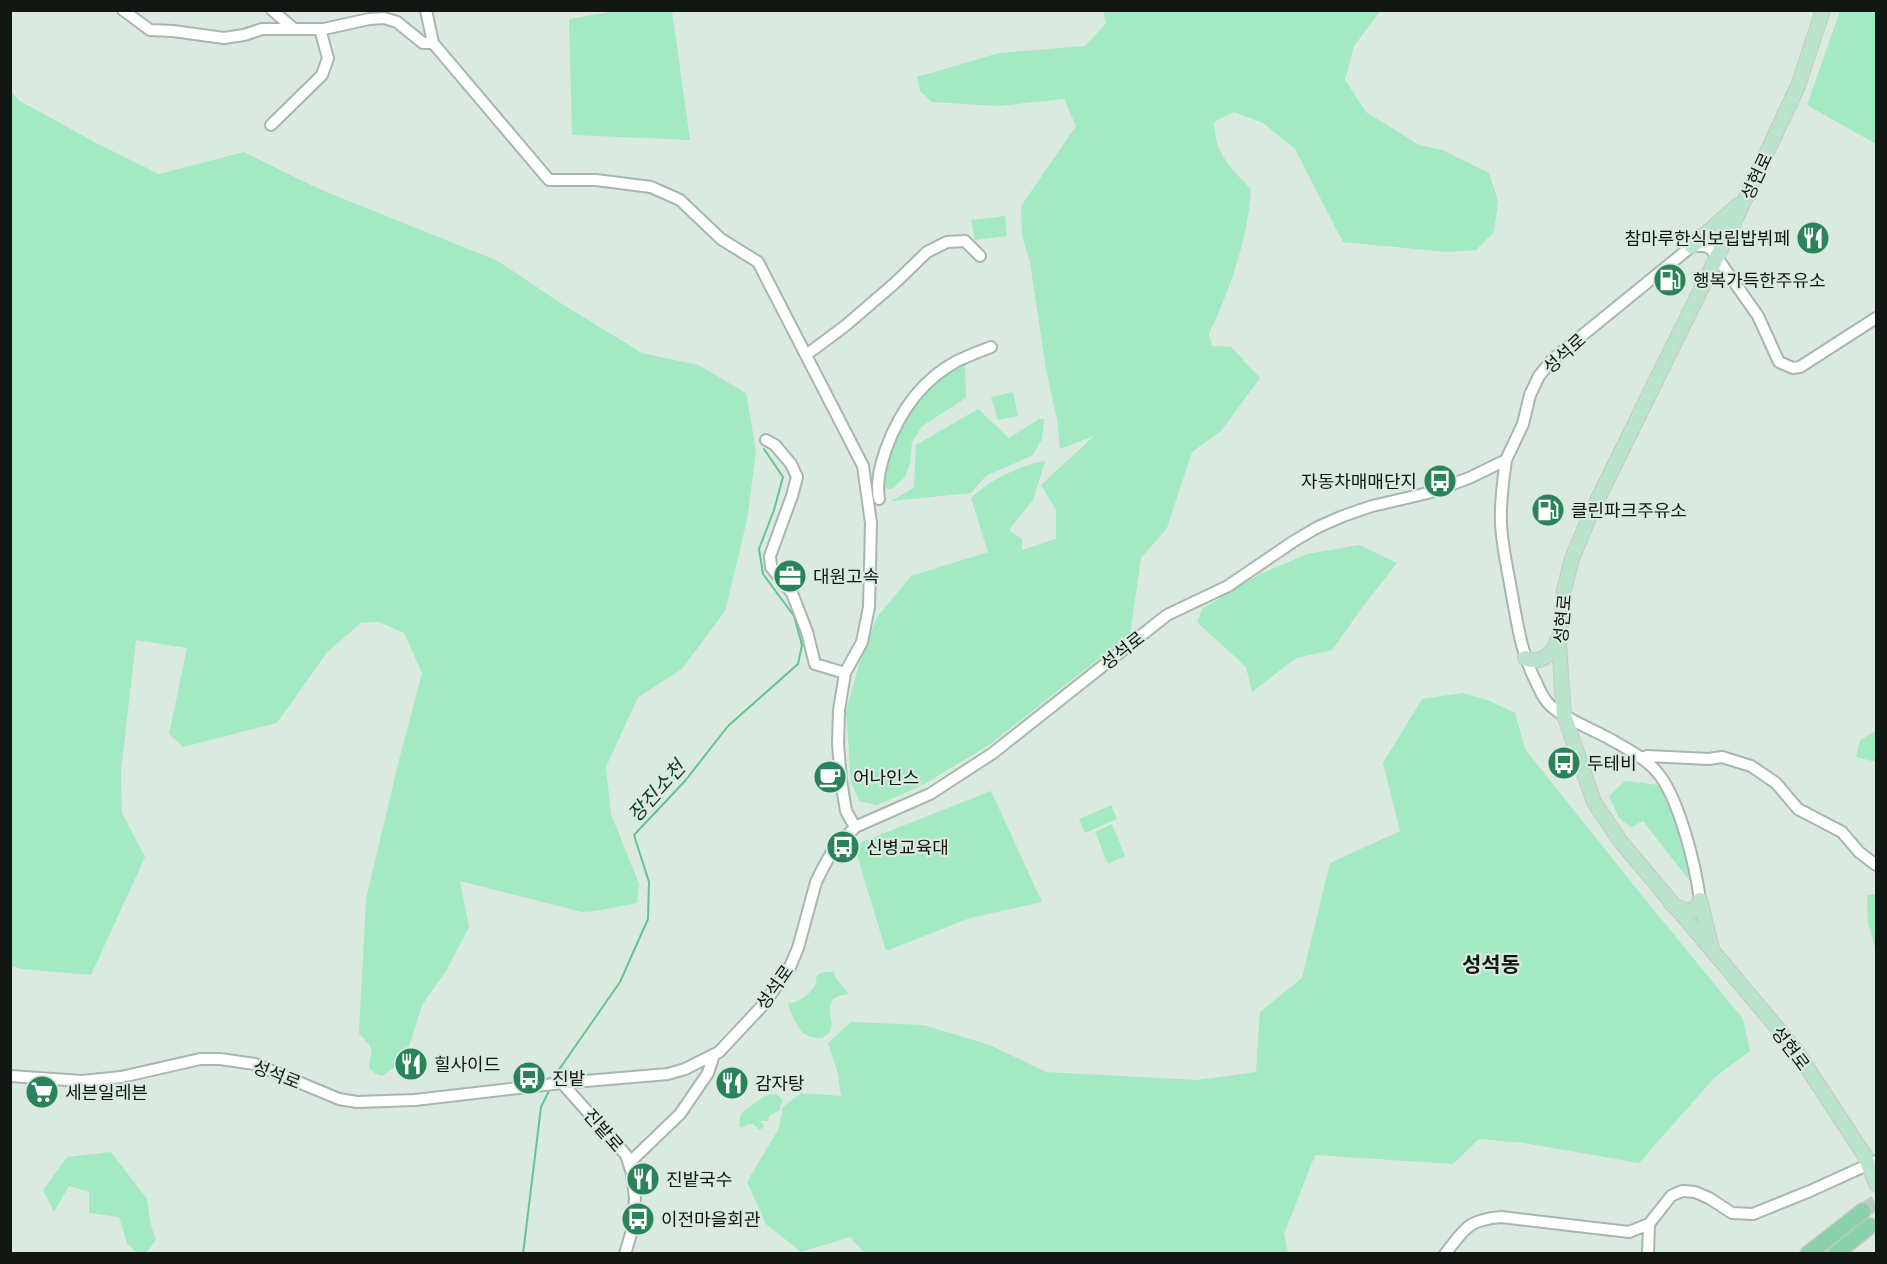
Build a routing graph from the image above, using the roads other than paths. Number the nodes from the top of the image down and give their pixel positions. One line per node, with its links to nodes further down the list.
1 (123, 10): 5 (street)
2 (272, 10): 5 (street)
3 (426, 10): 7 (street)
4 (1823, 10): 9 (main road, 성현로)
5 (292, 28): 6 (street)
6 (320, 29): 7 (street); 8 (street)
7 (433, 43): 15 (street)
8 (271, 125)
9 (1744, 200): 10 (main road); 12 (main road, 성현로)
10 (1692, 246): 12 (street); 17 (street, 성석로)
11 (980, 256): 15 (street)
12 (1717, 257): 13 (street); 19 (main road, 성현로)
13 (1876, 318)
14 (991, 347): 18 (street)
15 (806, 355): 21 (street)
16 (766, 440): 21 (street)
17 (1506, 460): 20 (street); 24 (street, 성석로)
18 (879, 499)
19 (1560, 634): 20 (main road); 22 (main road, 성현로)
20 (1525, 658): 22 (street)
21 (845, 673): 24 (street)
22 (1564, 715): 23 (street); 27 (main road, 성현로)
23 (1641, 758): 25 (street); 26 (street)
24 (855, 827): 29 (street, 성석로)
25 (1876, 865)
26 (1700, 900): 27 (main road); 28 (main road)
27 (1671, 904): 28 (main road, 성현로)
28 (1714, 954): 33 (main road, 성현로)
29 (714, 1055): 31 (street, 성석로); 32 (street)
30 (10, 1077): 31 (street, 성석로)
31 (561, 1083): 32 (street, 진밭로)
32 (629, 1163): 38 (street, 진밭로)
33 (1872, 1163): 34 (main road, 성현로); 36 (street)
34 (1876, 1184)
35 (1863, 1211): 41 (highway)
36 (1648, 1224): 39 (street); 40 (street)
37 (1870, 1226): 42 (highway)
38 (625, 1254)
39 (1445, 1254)
40 (1648, 1254)
41 (1809, 1254)
42 (1835, 1254)

